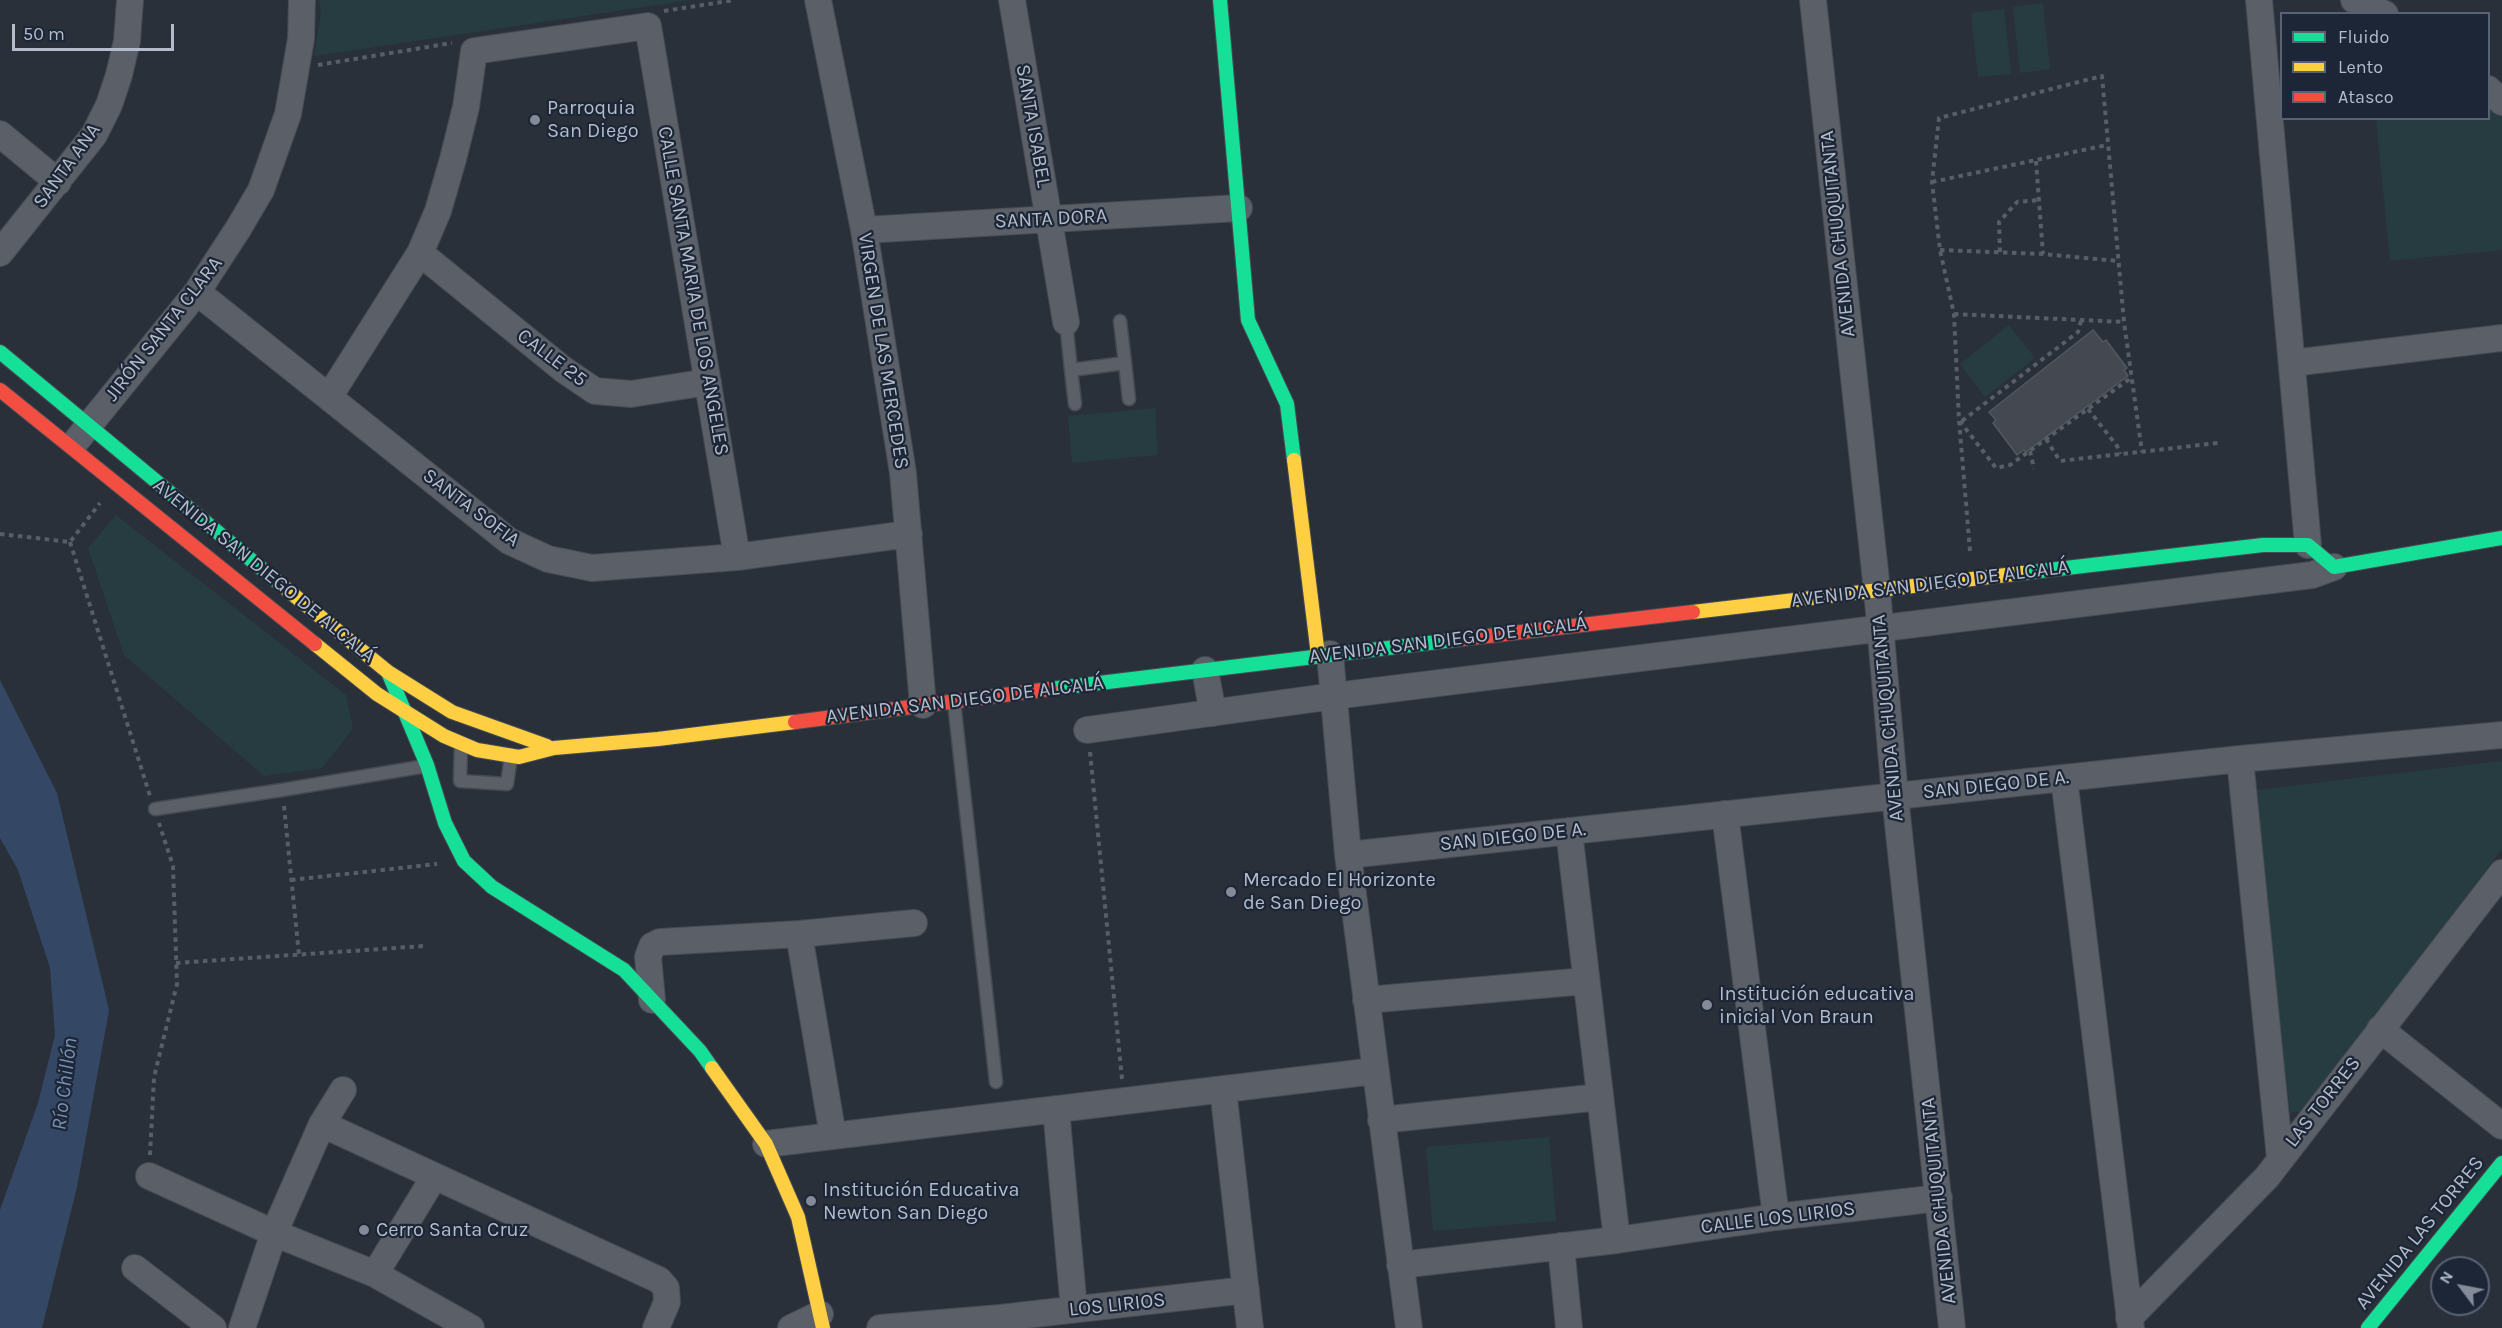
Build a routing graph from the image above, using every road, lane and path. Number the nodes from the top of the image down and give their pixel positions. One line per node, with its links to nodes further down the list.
1 (130, 0): 19 (street, SANTA ANA)
2 (302, 0): 13 (street, JIRÓN SANTA CLARA)
3 (735, 0): 11 (path)
4 (818, 0): 24 (street, VIRGEN DE LAS MERCEDES)
5 (1012, 0): 23 (street, SANTA ISABEL)
6 (1220, 0): 22 (street)
7 (1813, 0): 67 (street, AVENIDA CHUQUITANTA)
8 (2259, 0): 40 (street)
9 (2354, 0): 10 (street)
10 (2381, 12)
11 (648, 26): 12 (street); 43 (street, CALLE SANTA MARIA DE LOS ANGELES)
12 (474, 51): 13 (path); 28 (street)
13 (296, 69): 31 (street, JIRÓN SANTA CLARA)
14 (2490, 91): 15 (street)
15 (2502, 102)
16 (0, 134): 19 (street)
17 (2107, 145): 18 (path); 20 (path); 30 (path)
18 (2036, 161): 20 (path); 21 (path)
19 (58, 182): 27 (street, SANTA ANA)
20 (1932, 182): 25 (path)
21 (2039, 200): 26 (path); 29 (path)
22 (1239, 208): 23 (street, SANTA DORA); 69 (street)
23 (1049, 220): 24 (street, SANTA DORA); 35 (street, SANTA ISABEL)
24 (864, 230): 60 (street, VIRGEN DE LAS MERCEDES)
25 (1940, 250): 26 (path); 32 (path)
26 (2000, 252): 29 (path)
27 (0, 253)
28 (420, 253): 43 (street, CALLE 25); 45 (street)
29 (2043, 254): 30 (path)
30 (2118, 261): 36 (path)
31 (197, 292): 45 (street, SANTA SOFIA); 50 (street, JIRÓN SANTA CLARA)
32 (1954, 314): 34 (path); 49 (path)
33 (1120, 321): 39 (lane)
34 (2081, 321): 36 (path); 49 (path)
35 (1066, 322): 41 (lane)
36 (2124, 322): 42 (path)
37 (2502, 338): 40 (street)
38 (0, 352): 50 (street, AVENIDA SAN DIEGO DE ALCALÁ)
39 (1125, 363): 41 (lane); 46 (lane)
40 (2292, 363): 63 (street)
41 (1071, 370): 47 (lane)
42 (2131, 378): 48 (path); 55 (path)
43 (708, 382): 65 (street, CALLE SANTA MARIA DE LOS ANGELES)
44 (0, 390): 53 (street, AVENIDA SAN DIEGO DE ALCALÁ)
45 (329, 397): 65 (street, SANTA SOFIA)
46 (1129, 399)
47 (1075, 404)
48 (2088, 409): 51 (path); 56 (path)
49 (1959, 420): 54 (path); 64 (path)
50 (88, 427): 53 (street, JIRÓN SANTA CLARA); 71 (street, AVENIDA SAN DIEGO DE ALCALÁ)
51 (2046, 440): 54 (path); 56 (path)
52 (2218, 443): 55 (path)
53 (71, 448): 58 (street, AVENIDA SAN DIEGO DE ALCALÁ)
54 (2030, 451): 57 (path)
55 (2142, 452): 56 (path)
56 (2120, 454)
57 (2034, 469)
58 (116, 484): 62 (path); 75 (street, AVENIDA SAN DIEGO DE ALCALÁ)
59 (0, 534): 62 (path)
60 (909, 534): 65 (street, SANTA SOFIA); 74 (street, VIRGEN DE LAS MERCEDES)
61 (2502, 538): 66 (street, AVENIDA SAN DIEGO DE ALCALÁ)
62 (70, 542): 88 (path)
63 (2308, 545): 66 (street); 67 (street, AVENIDA SAN DIEGO DE ALCALÁ)
64 (1970, 551)
65 (737, 557)
66 (2334, 567): 68 (street, AVENIDA SAN DIEGO DE ALCALÁ)
67 (1877, 590): 68 (street, AVENIDA CHUQUITANTA); 69 (street, AVENIDA SAN DIEGO DE ALCALÁ)
68 (1880, 628): 72 (street, AVENIDA SAN DIEGO DE ALCALÁ); 87 (street, AVENIDA CHUQUITANTA)
69 (1324, 654): 70 (street, AVENIDA SAN DIEGO DE ALCALÁ); 72 (street)
70 (1205, 670): 73 (street, AVENIDA SAN DIEGO DE ALCALÁ); 76 (street)
71 (388, 672): 75 (street); 80 (street, AVENIDA SAN DIEGO DE ALCALÁ)
72 (1334, 696): 76 (street, AVENIDA SAN DIEGO DE ALCALÁ); 91 (street)
73 (954, 701): 74 (street, AVENIDA SAN DIEGO DE ALCALÁ); 105 (lane)
74 (923, 705): 80 (street, AVENIDA SAN DIEGO DE ALCALÁ)
75 (404, 712): 79 (street, AVENIDA SAN DIEGO DE ALCALÁ); 83 (street)
76 (1213, 713): 77 (street, AVENIDA SAN DIEGO DE ALCALÁ)
77 (1088, 730): 109 (path)
78 (2502, 735): 82 (street, SAN DIEGO DE A.)
79 (461, 744): 81 (street, AVENIDA SAN DIEGO DE ALCALÁ); 85 (lane)
80 (554, 748): 81 (street, AVENIDA SAN DIEGO DE ALCALÁ)
81 (511, 755): 85 (lane)
82 (2240, 759): 84 (street, SAN DIEGO DE A.); 116 (street)
83 (427, 765): 85 (street); 86 (lane)
84 (2064, 778): 87 (street, SAN DIEGO DE A.); 132 (street)
85 (447, 784): 92 (street)
86 (282, 790): 88 (lane); 94 (path)
87 (1895, 796): 89 (street, SAN DIEGO DE A.); 120 (street, AVENIDA CHUQUITANTA)
88 (154, 809): 99 (path)
89 (1725, 814): 90 (street, SAN DIEGO DE A.); 121 (street)
90 (1569, 831): 91 (street, SAN DIEGO DE A.); 100 (street)
91 (1348, 855): 102 (street)
92 (464, 861): 94 (path); 101 (street)
93 (2502, 873): 103 (street, LAS TORRES)
94 (291, 880): 98 (path)
95 (914, 923): 96 (street)
96 (799, 934): 101 (street); 114 (street)
97 (424, 946): 98 (path)
98 (299, 954): 99 (path)
99 (176, 963): 118 (path)
100 (1586, 981): 102 (street); 108 (street)
101 (652, 1000): 115 (street)
102 (1366, 1000): 104 (street)
103 (2380, 1029): 113 (street); 116 (street, LAS TORRES)
104 (1375, 1071): 106 (street); 111 (street)
105 (996, 1082)
106 (1223, 1089): 109 (street); 128 (street)
107 (343, 1090): 112 (street)
108 (1600, 1097): 111 (street); 123 (street)
109 (1124, 1101): 110 (street)
110 (1056, 1109): 114 (street); 129 (street)
111 (1381, 1120): 125 (street)
112 (321, 1125): 119 (street); 122 (street)
113 (2502, 1126)
114 (833, 1136): 115 (street)
115 (766, 1144): 130 (street)
116 (2280, 1158): 132 (street, LAS TORRES)
117 (2502, 1163): 143 (street, AVENIDA LAS TORRES)
118 (149, 1176): 122 (street)
119 (434, 1177): 127 (street); 136 (street)
120 (1939, 1198): 121 (street, CALLE LOS LIRIOS); 142 (street, AVENIDA CHUQUITANTA)
121 (1776, 1217): 123 (street, CALLE LOS LIRIOS)
122 (274, 1233): 127 (street); 134 (street)
123 (1617, 1240): 124 (street, CALLE LOS LIRIOS)
124 (1561, 1246): 125 (street, CALLE LOS LIRIOS); 141 (street)
125 (1400, 1265): 140 (street)
126 (135, 1268): 133 (street)
127 (375, 1274): 135 (street)
128 (1246, 1290): 129 (street, LOS LIRIOS); 139 (street)
129 (1074, 1309): 131 (street, LOS LIRIOS)
130 (822, 1321): 137 (street)
131 (1001, 1323): 138 (street, LOS LIRIOS)
132 (2130, 1323)
133 (213, 1328)
134 (242, 1328)
135 (471, 1328)
136 (656, 1328)
137 (791, 1328)
138 (880, 1328)
139 (1250, 1328)
140 (1409, 1328)
141 (1569, 1328)
142 (1952, 1328)
143 (2368, 1328)

